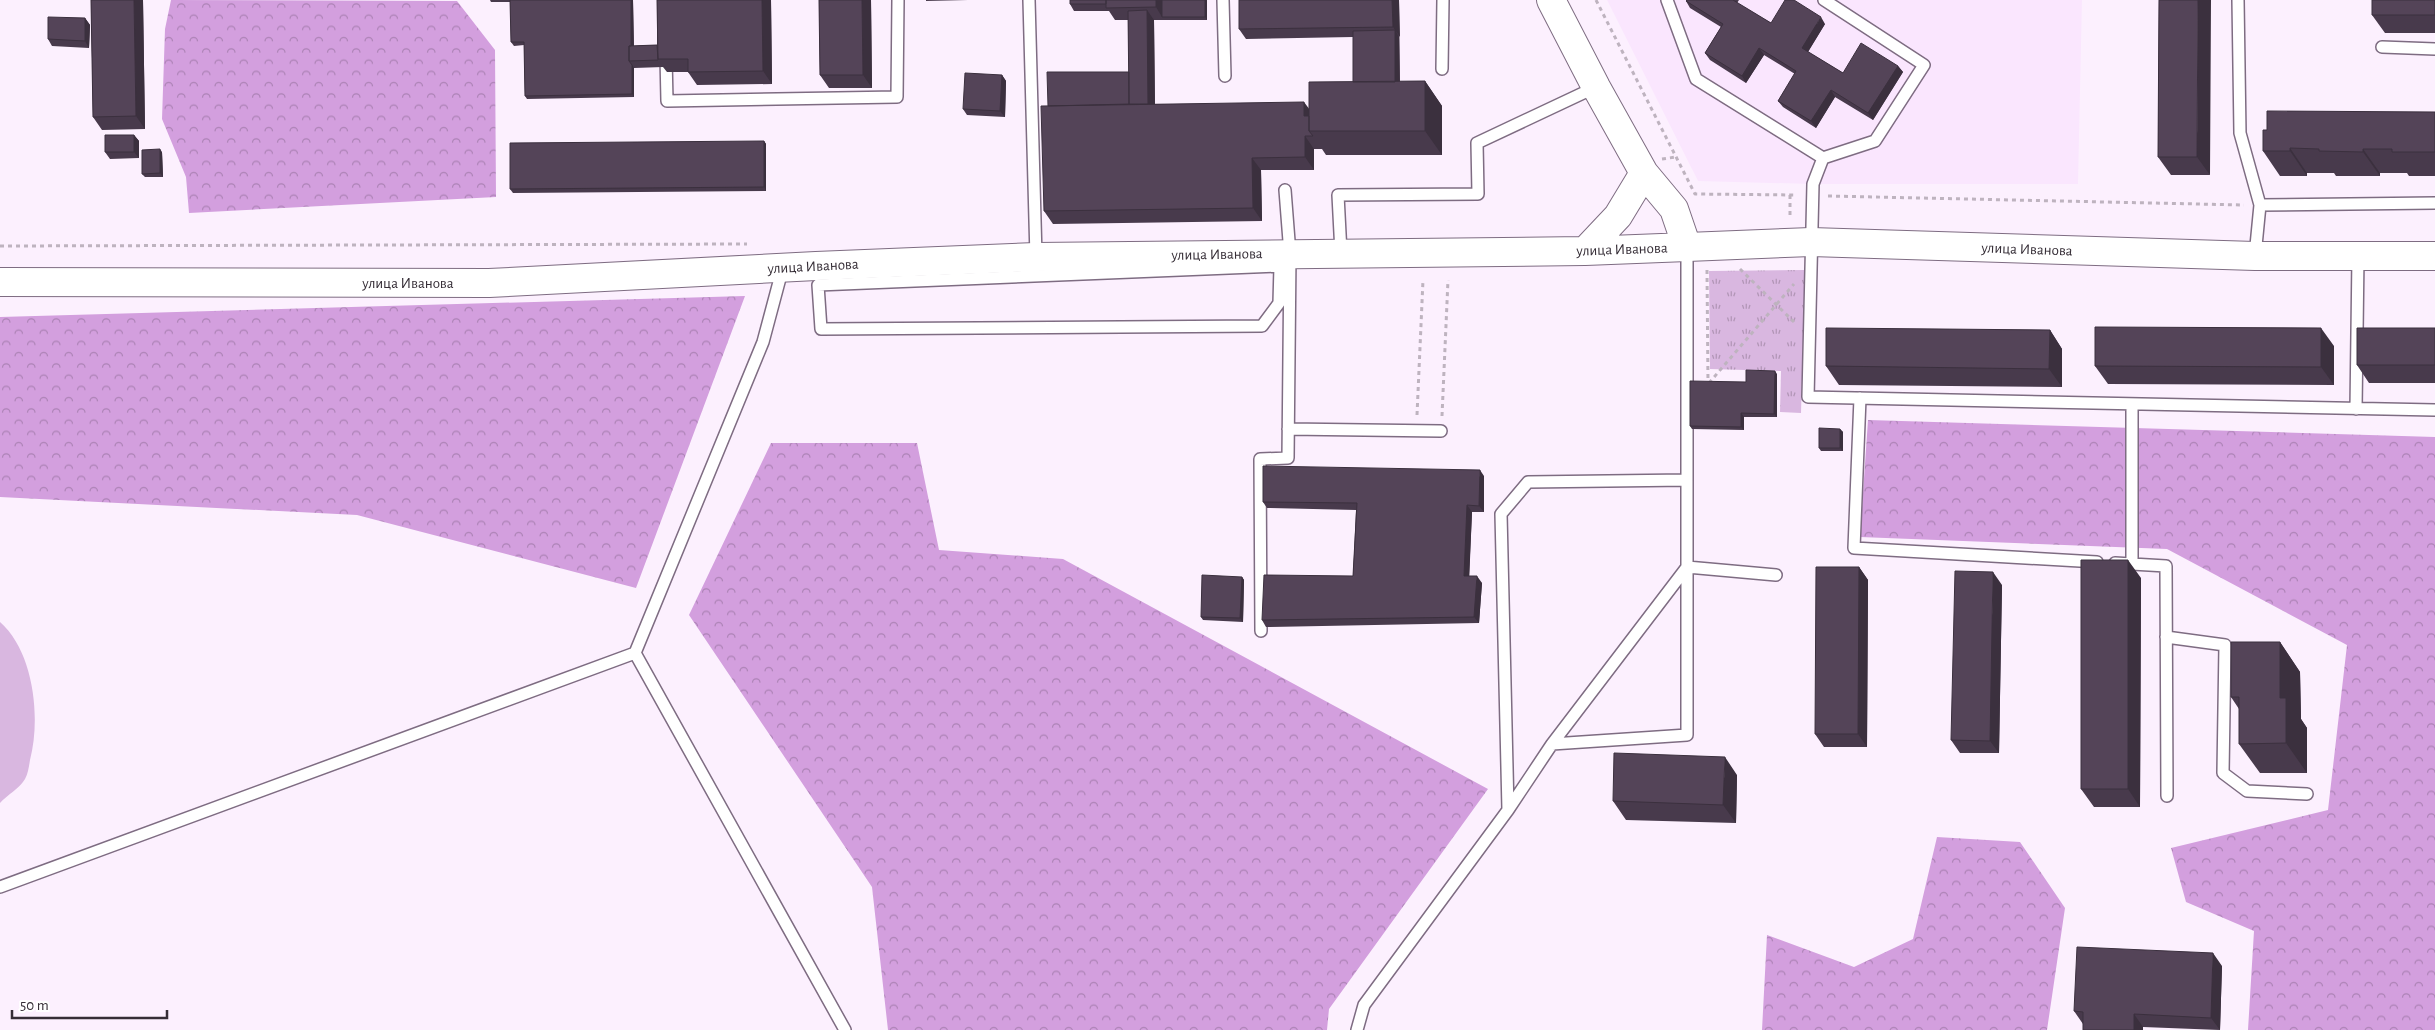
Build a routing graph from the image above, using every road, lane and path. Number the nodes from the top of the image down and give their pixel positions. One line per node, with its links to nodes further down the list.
1 (898, 0): 10 (lane)
2 (1028, 0): 29 (lane)
3 (1223, 0): 14 (lane)
4 (1443, 0): 13 (lane)
5 (1551, 0): 15 (main road)
6 (1596, 0): 19 (path)
7 (1668, 0): 16 (lane)
8 (1824, 0): 16 (lane)
9 (2238, 0): 21 (lane)
10 (666, 46)
11 (2382, 47): 12 (lane)
12 (2435, 49)
13 (1442, 69)
14 (1224, 76)
15 (1596, 87): 17 (main road); 25 (lane)
16 (1824, 158): 19 (lane)
17 (1644, 173): 24 (main road); 28 (main road)
18 (1286, 190): 27 (lane)
19 (1812, 195): 21 (path); 26 (lane)
20 (2435, 203): 21 (lane)
21 (2260, 205): 30 (lane)
22 (750, 244): 23 (path)
23 (0, 246)
24 (1585, 251): 25 (main road, улица Иванова); 28 (main road, улица Иванова)
25 (1341, 253): 27 (main road, улица Иванова)
26 (1811, 253): 28 (main road, улица Иванова); 30 (main road, улица Иванова); 39 (path); 40 (lane)
27 (1290, 254): 29 (main road, улица Иванова); 45 (lane)
28 (1697, 254): 39 (path); 48 (lane)
29 (1036, 256): 33 (main road, улица Иванова)
30 (2255, 256): 31 (main road, улица Иванова)
31 (2358, 256): 32 (main road, улица Иванова); 43 (lane)
32 (2435, 256)
33 (783, 267): 37 (main road, улица Иванова); 54 (lane)
34 (1738, 268): 39 (path)
35 (1423, 280): 46 (path)
36 (1448, 280): 47 (path)
37 (0, 282)
38 (1279, 303): 38 (lane)
39 (1776, 306): 40 (path)
40 (1809, 336): 41 (lane)
41 (1860, 398): 42 (lane); 49 (lane)
42 (2132, 404): 43 (lane); 49 (lane)
43 (2356, 409): 44 (lane)
44 (2435, 410)
45 (1288, 429): 46 (lane); 52 (lane)
46 (1416, 431): 47 (lane)
47 (1441, 431)
48 (1687, 480): 50 (lane); 58 (lane)
49 (2132, 564): 53 (lane)
50 (1687, 567): 51 (lane); 55 (lane); 55 (lane)
51 (1776, 575)
52 (1261, 631)
53 (2166, 637): 56 (lane); 57 (lane)
54 (635, 653): 59 (lane); 60 (lane)
55 (1552, 744): 58 (lane)
56 (2307, 794)
57 (2167, 796)
58 (1508, 810): 61 (lane)
59 (0, 887)
60 (845, 1030)
61 (1357, 1030)

